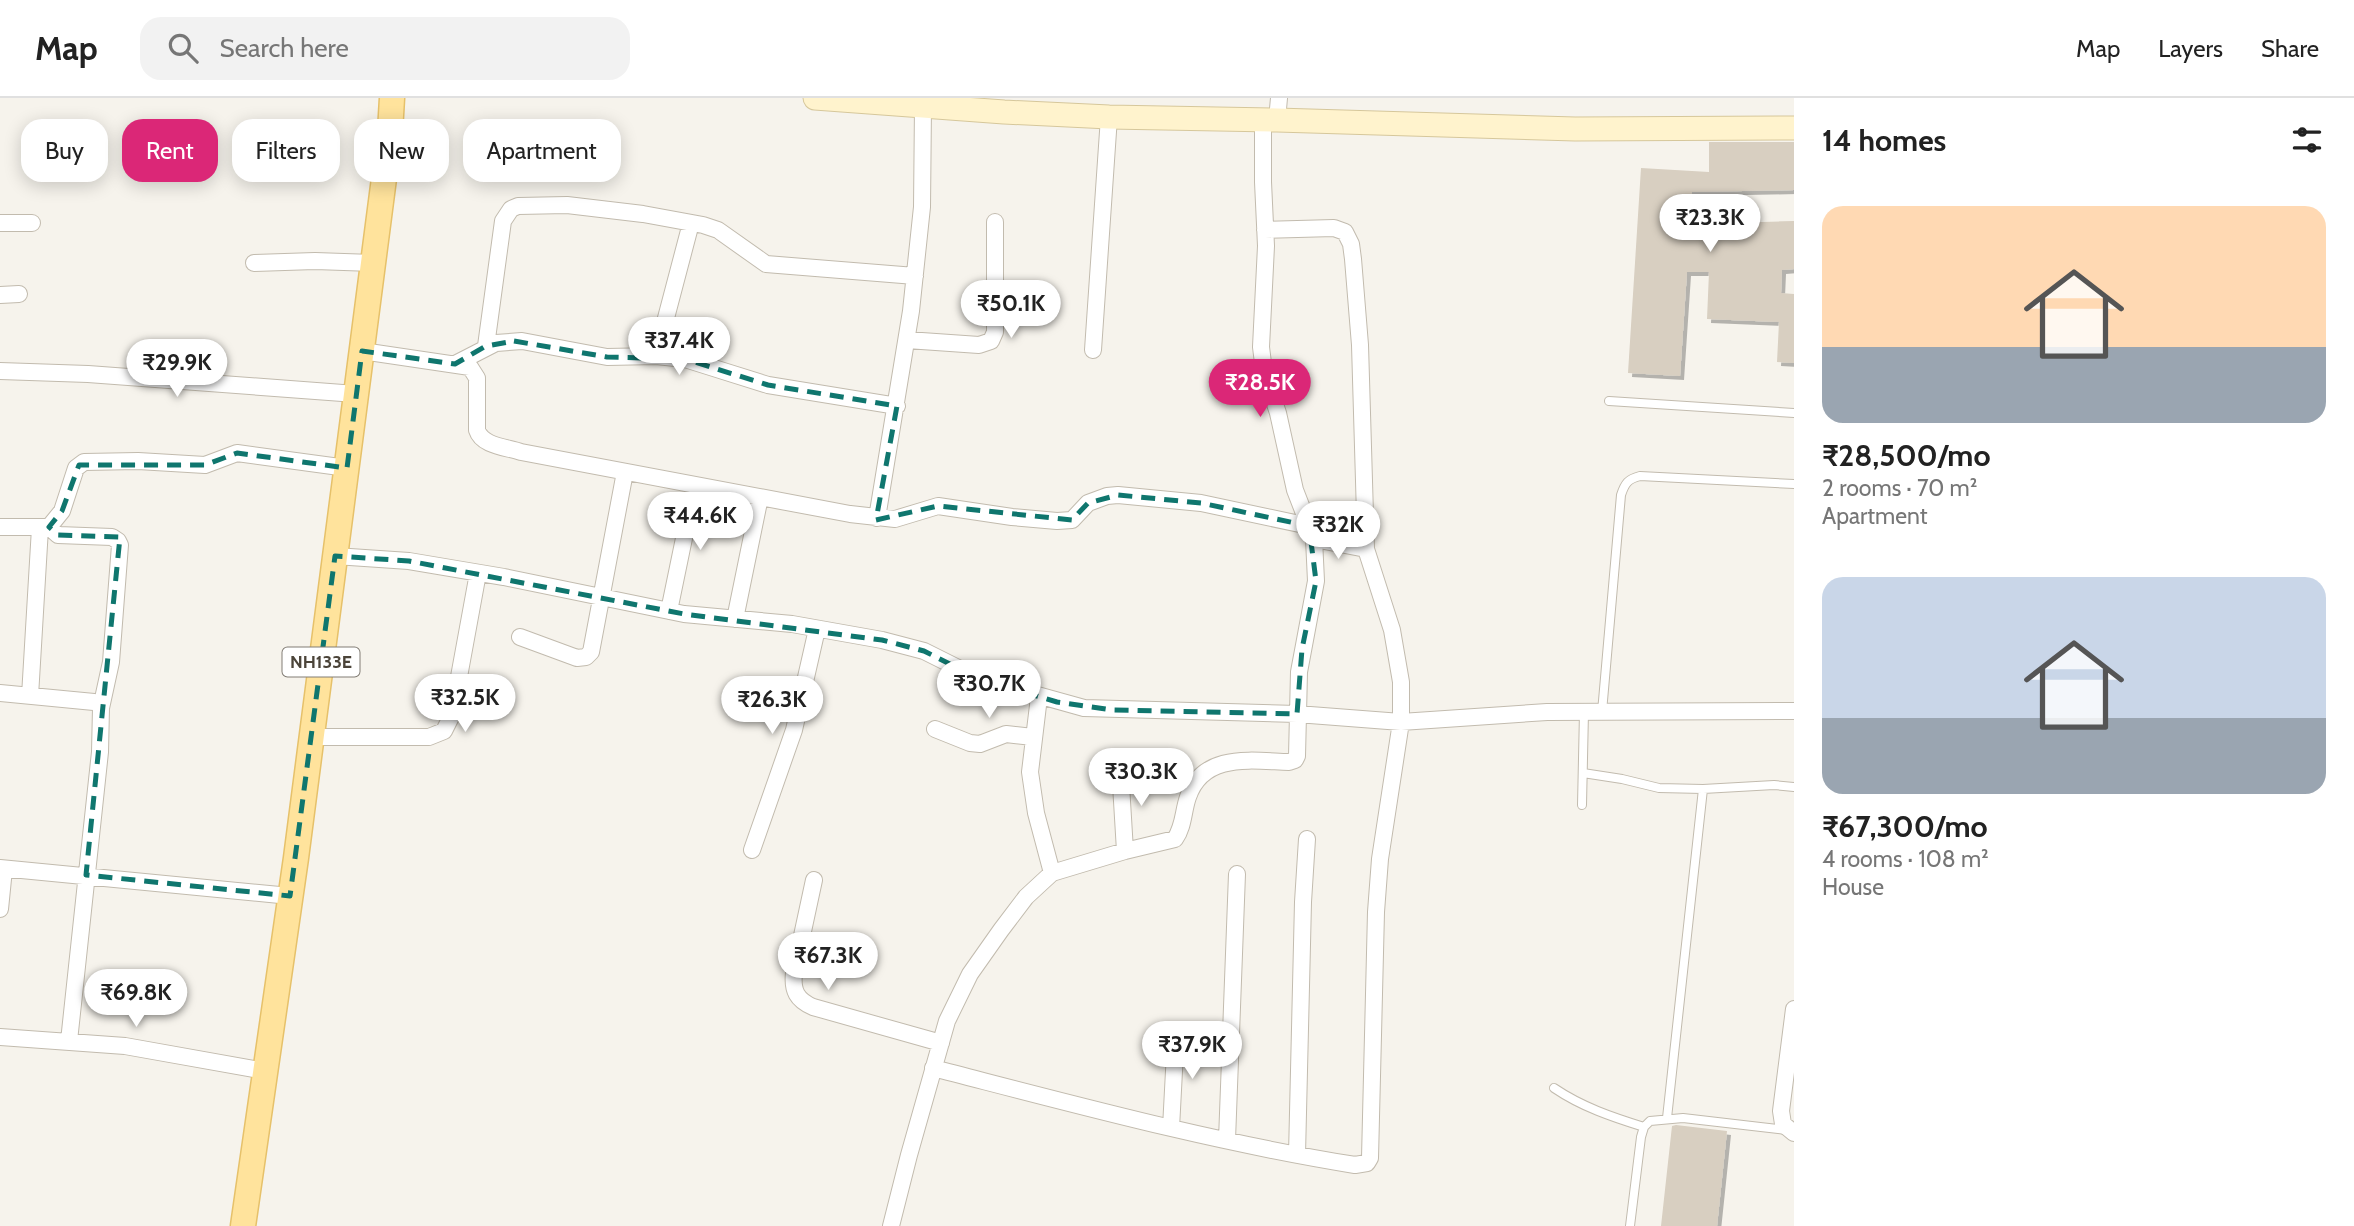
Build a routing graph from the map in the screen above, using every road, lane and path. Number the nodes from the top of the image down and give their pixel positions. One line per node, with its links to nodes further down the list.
1 (392, 98): 15 (main road, NH133E)
2 (815, 98): 3 (street)
3 (826, 98): 4 (street)
4 (924, 102): 5 (street); 16 (street)
5 (1039, 106): 7 (street)
6 (1273, 113): 7 (street); 8 (street); 13 (street)
7 (1109, 117): 21 (street)
8 (1794, 128)
9 (995, 222): 19 (street)
10 (0, 223): 11 (street)
11 (32, 223)
12 (691, 223): 16 (street); 20 (street); 23 (street)
13 (1265, 230): 38 (street); 39 (street)
14 (254, 263): 15 (street)
15 (373, 263): 22 (main road, NH133E)
16 (915, 276): 19 (street)
17 (19, 294): 18 (street)
18 (0, 295)
19 (907, 340): 28 (street)
20 (486, 346): 23 (street); 24 (street)
21 (1093, 350)
22 (362, 351): 24 (street); 26 (main road, NH133E)
23 (656, 356): 28 (street)
24 (455, 364): 31 (street)
25 (0, 371): 26 (street)
26 (356, 394): 30 (main road, NH133E)
27 (1609, 401): 29 (lane)
28 (897, 406): 35 (street)
29 (1794, 413)
30 (346, 468): 37 (street); 40 (main road, NH133E)
31 (625, 472): 33 (street); 42 (street)
32 (1794, 484): 53 (lane)
33 (695, 485): 34 (street); 43 (street)
34 (760, 497): 35 (street); 44 (street)
35 (877, 518): 38 (street)
36 (0, 527): 37 (street)
37 (45, 528): 48 (street); 50 (street)
38 (1312, 533): 39 (street); 54 (street)
39 (1367, 549): 55 (street)
40 (335, 556): 41 (street); 57 (main road, NH133E)
41 (478, 573): 42 (street); 57 (street)
42 (601, 597): 43 (street); 46 (street)
43 (669, 611): 44 (street)
44 (735, 619): 45 (street)
45 (817, 629): 49 (street); 65 (street)
46 (520, 637)
47 (0, 693): 48 (street)
48 (30, 696): 50 (street)
49 (1039, 697): 54 (street); 58 (street)
50 (101, 708): 70 (street)
51 (1794, 711): 53 (street)
52 (1584, 712): 53 (street); 55 (street); 60 (lane)
53 (1602, 712)
54 (1297, 714): 55 (street); 66 (street)
55 (1401, 722): 87 (street)
56 (935, 729): 58 (street)
57 (312, 737): 72 (main road, NH133E)
58 (1033, 737): 68 (street)
59 (1120, 768): 66 (street)
60 (1583, 773): 62 (lane); 63 (lane)
61 (1794, 787): 62 (lane)
62 (1703, 789): 82 (lane)
63 (1582, 806)
64 (1307, 839): 87 (street)
65 (752, 850)
66 (1125, 851): 68 (street)
67 (2, 868): 70 (street); 73 (street)
68 (1052, 873): 78 (street)
69 (1237, 874): 86 (street)
70 (86, 875): 72 (street); 77 (street)
71 (814, 880): 78 (street)
72 (290, 896): 80 (main road, NH133E)
73 (0, 909)
74 (1794, 1009): 85 (street)
75 (1176, 1033): 84 (street)
76 (0, 1037): 77 (street)
77 (69, 1041): 80 (street)
78 (941, 1042): 79 (street)
79 (933, 1068): 84 (street); 89 (street)
80 (265, 1071): 88 (main road, NH133E)
81 (1554, 1088): 83 (lane)
82 (1667, 1118): 83 (lane); 85 (lane)
83 (1644, 1127): 90 (lane)
84 (1171, 1128): 86 (street)
85 (1792, 1132)
86 (1227, 1140): 87 (street)
87 (1297, 1155)
88 (243, 1226)
89 (891, 1226)
90 (1630, 1226)

